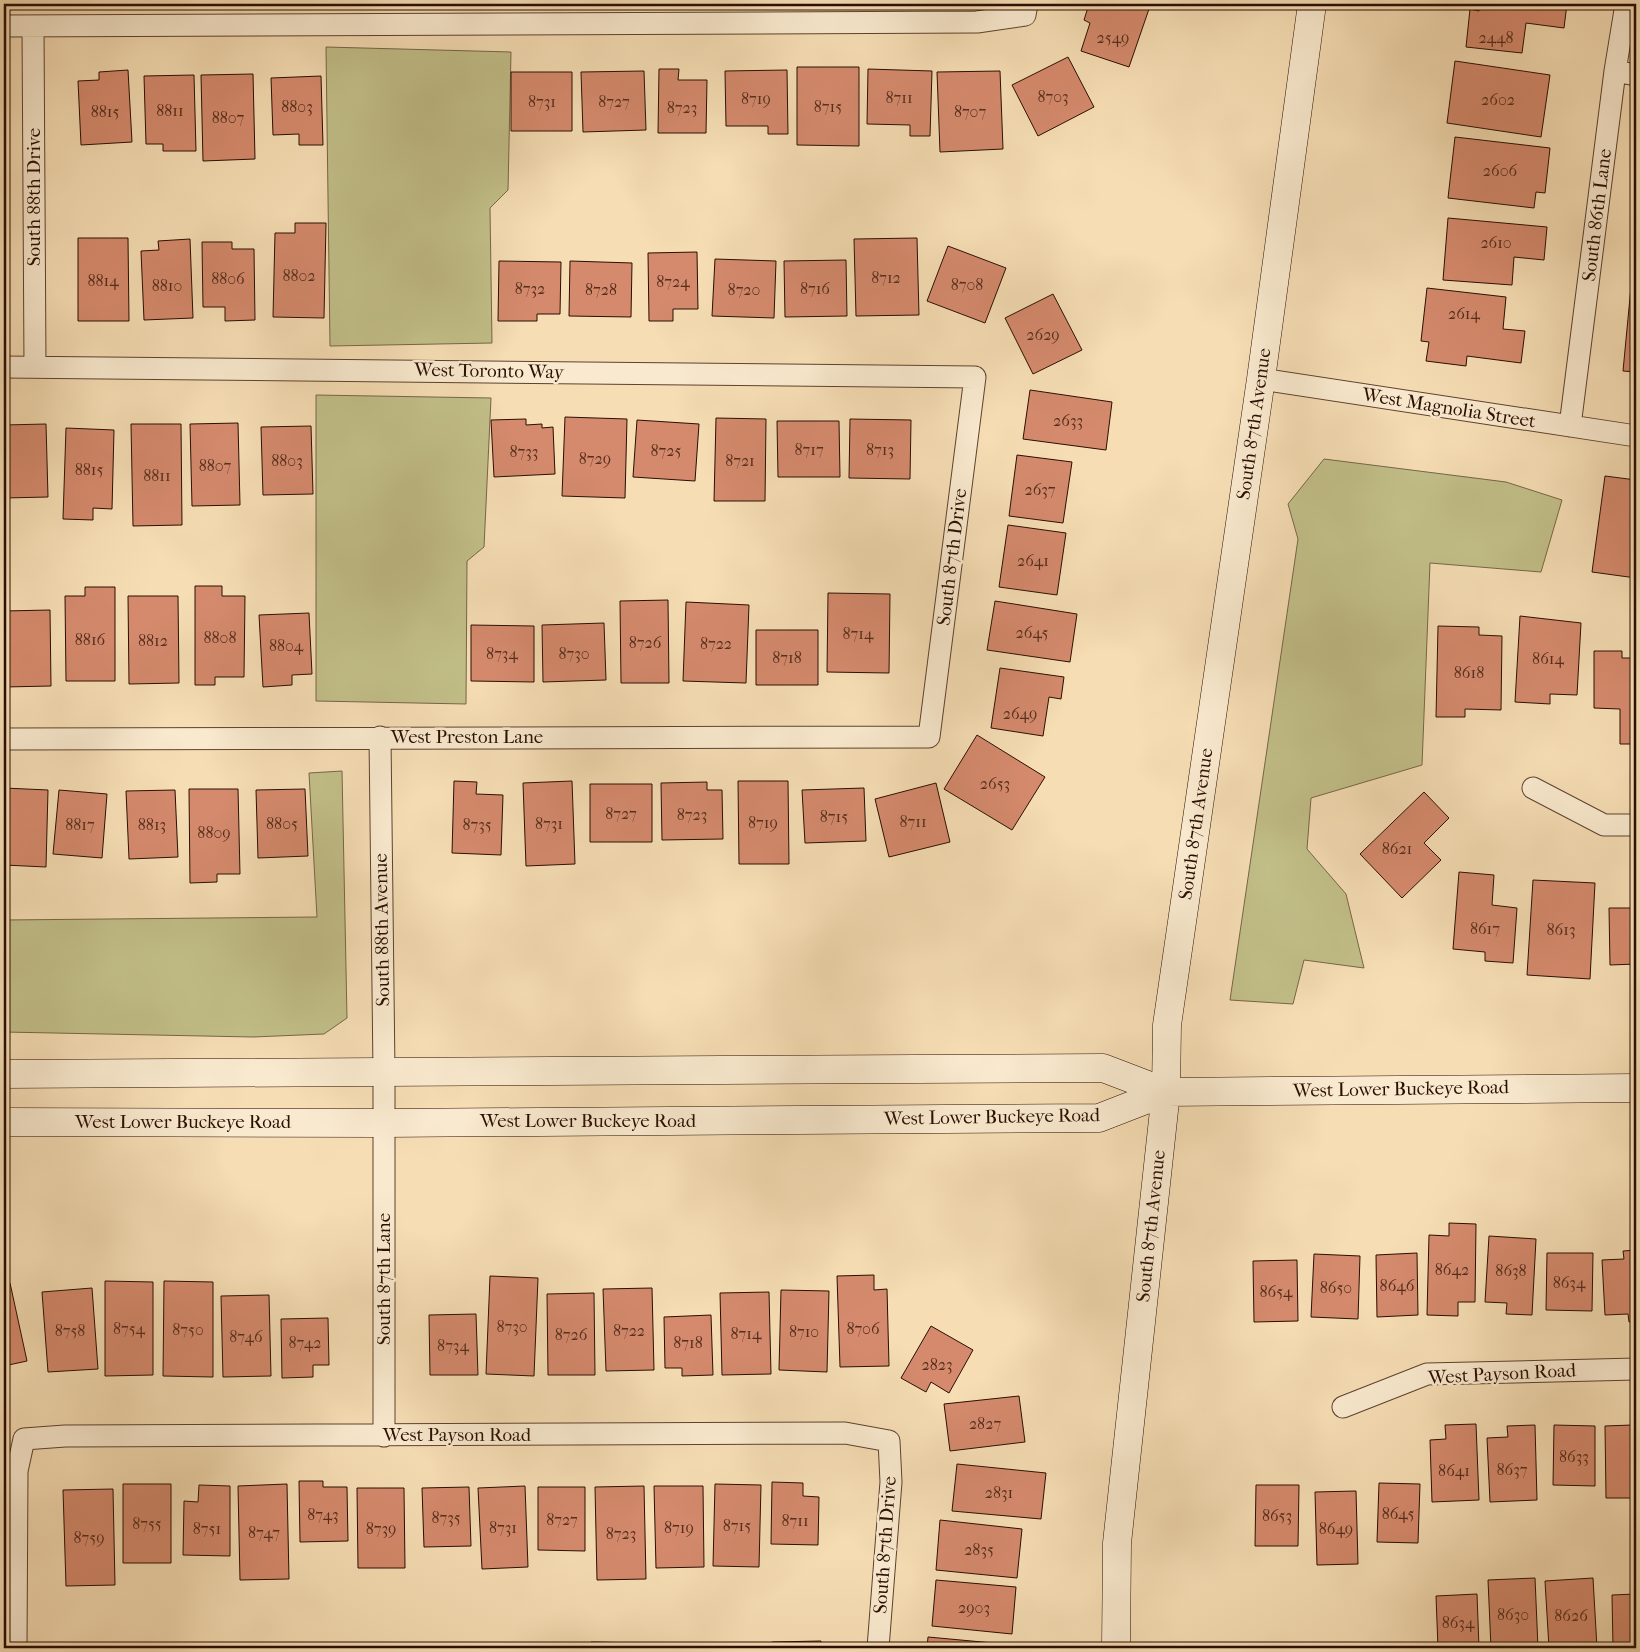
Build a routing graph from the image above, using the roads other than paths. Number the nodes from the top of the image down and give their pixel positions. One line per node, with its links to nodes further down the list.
1 (1312, 4): 11 (main road, South 87th Avenue)
2 (1626, 4): 6 (street, South 86th Lane)
3 (1026, 10): 5 (street)
4 (4, 26): 5 (street)
5 (33, 27): 8 (street, South 88th Drive)
6 (1615, 72): 7 (street); 12 (street, South 86th Lane)
7 (1636, 75)
8 (35, 366): 9 (street, West Toronto Way); 10 (street, West Toronto Way)
9 (4, 367)
10 (975, 377): 15 (street, South 87th Drive)
11 (1261, 379): 12 (street, West Magnolia Street); 22 (main road, South 87th Avenue)
12 (1570, 426): 13 (street, West Magnolia Street)
13 (1636, 436)
14 (380, 737): 15 (street, West Preston Lane); 16 (street, West Preston Lane); 19 (street, South 88th Avenue)
15 (929, 737)
16 (4, 739)
17 (1533, 788): 18 (street)
18 (1636, 825)
19 (384, 1072): 20 (main road, West Lower Buckeye Road); 22 (main road, West Lower Buckeye Road); 24 (street, South 88th Avenue)
20 (4, 1074)
21 (1636, 1088): 22 (main road, West Lower Buckeye Road)
22 (1166, 1092): 24 (main road, West Lower Buckeye Road); 32 (main road, South 87th Avenue)
23 (4, 1122): 24 (main road, West Lower Buckeye Road)
24 (384, 1123): 27 (street, South 87th Lane)
25 (1636, 1369): 26 (street, West Payson Road)
26 (1343, 1407)
27 (384, 1436): 28 (street, West Payson Road); 29 (street, West Payson Road)
28 (889, 1441): 31 (street, South 87th Drive)
29 (10, 1598): 30 (street)
30 (16, 1648)
31 (878, 1648)
32 (1116, 1648)

